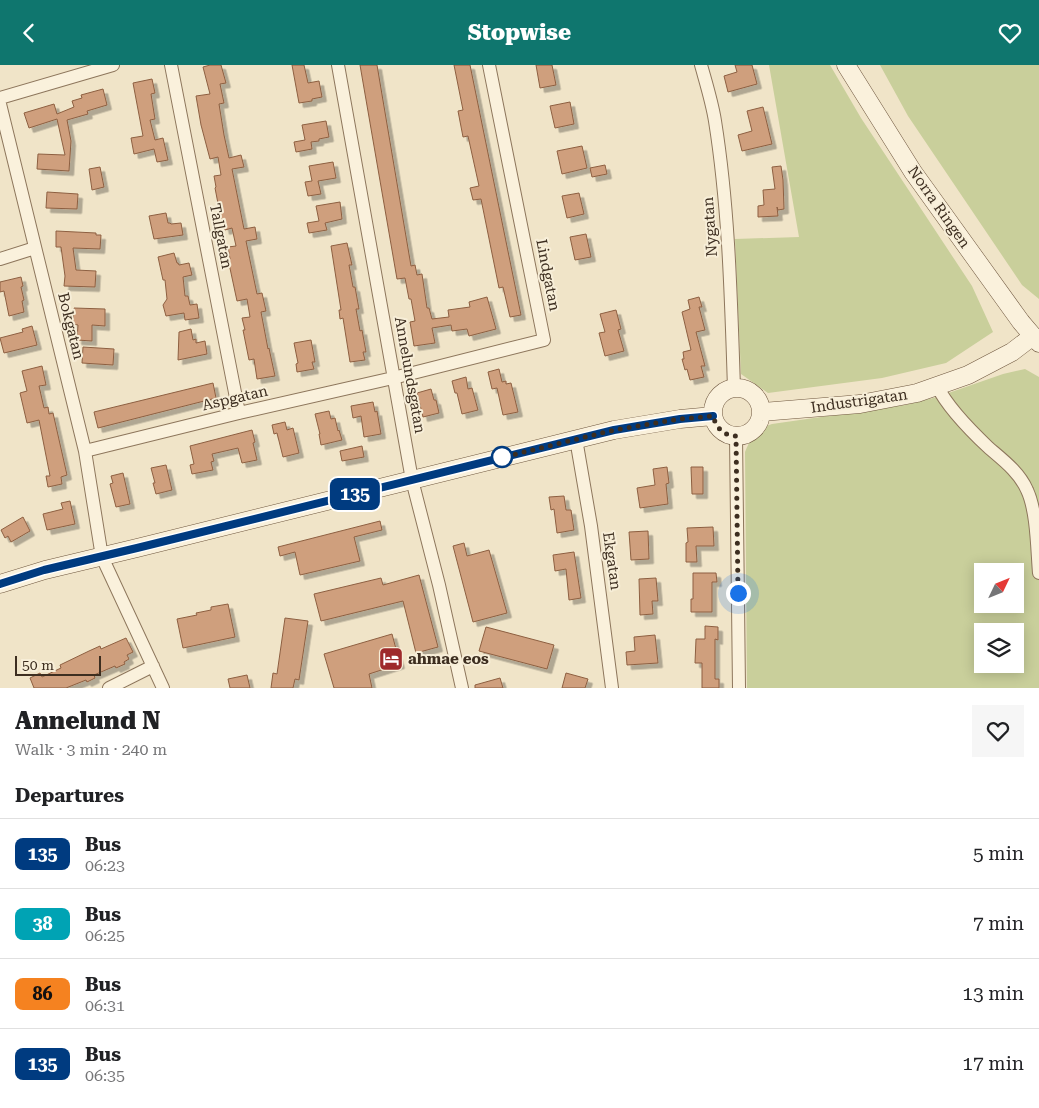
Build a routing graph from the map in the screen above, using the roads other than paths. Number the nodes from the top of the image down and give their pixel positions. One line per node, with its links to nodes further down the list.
1 (113, 65): 7 (street)
2 (171, 65): 16 (street, Tallgatan)
3 (338, 65): 12 (street, Annelundsgatan)
4 (489, 65): 12 (street, Lindgatan)
5 (702, 65): 14 (street, Nygatan)
6 (846, 65): 11 (street, Norra Ringen)
7 (0, 98)
8 (0, 104): 9 (street, Bokgatan)
9 (35, 248): 10 (street); 20 (street, Bokgatan)
10 (0, 259)
11 (1036, 339): 13 (street, Industrigatan)
12 (393, 378): 16 (street, Aspgatan); 21 (street, Annelundsgatan)
13 (937, 386): 15 (street, Industrigatan); 23 (street)
14 (734, 388): 15 (street); 17 (street)
15 (761, 412): 18 (street)
16 (239, 413): 20 (street, Aspgatan)
17 (713, 416): 18 (street); 19 (street)
18 (736, 436): 30 (street)
19 (576, 439): 21 (street); 29 (street, Ekgatan)
20 (85, 451): 22 (street, Bokgatan)
21 (412, 480): 22 (street); 28 (street, Annelundsgatan)
22 (102, 557): 24 (street); 25 (street, Bokgatan)
23 (1039, 573)
24 (0, 584)
25 (153, 666): 26 (street); 27 (street, Bokgatan)
26 (109, 688)
27 (162, 688)
28 (462, 688)
29 (612, 688)
30 (739, 688)

